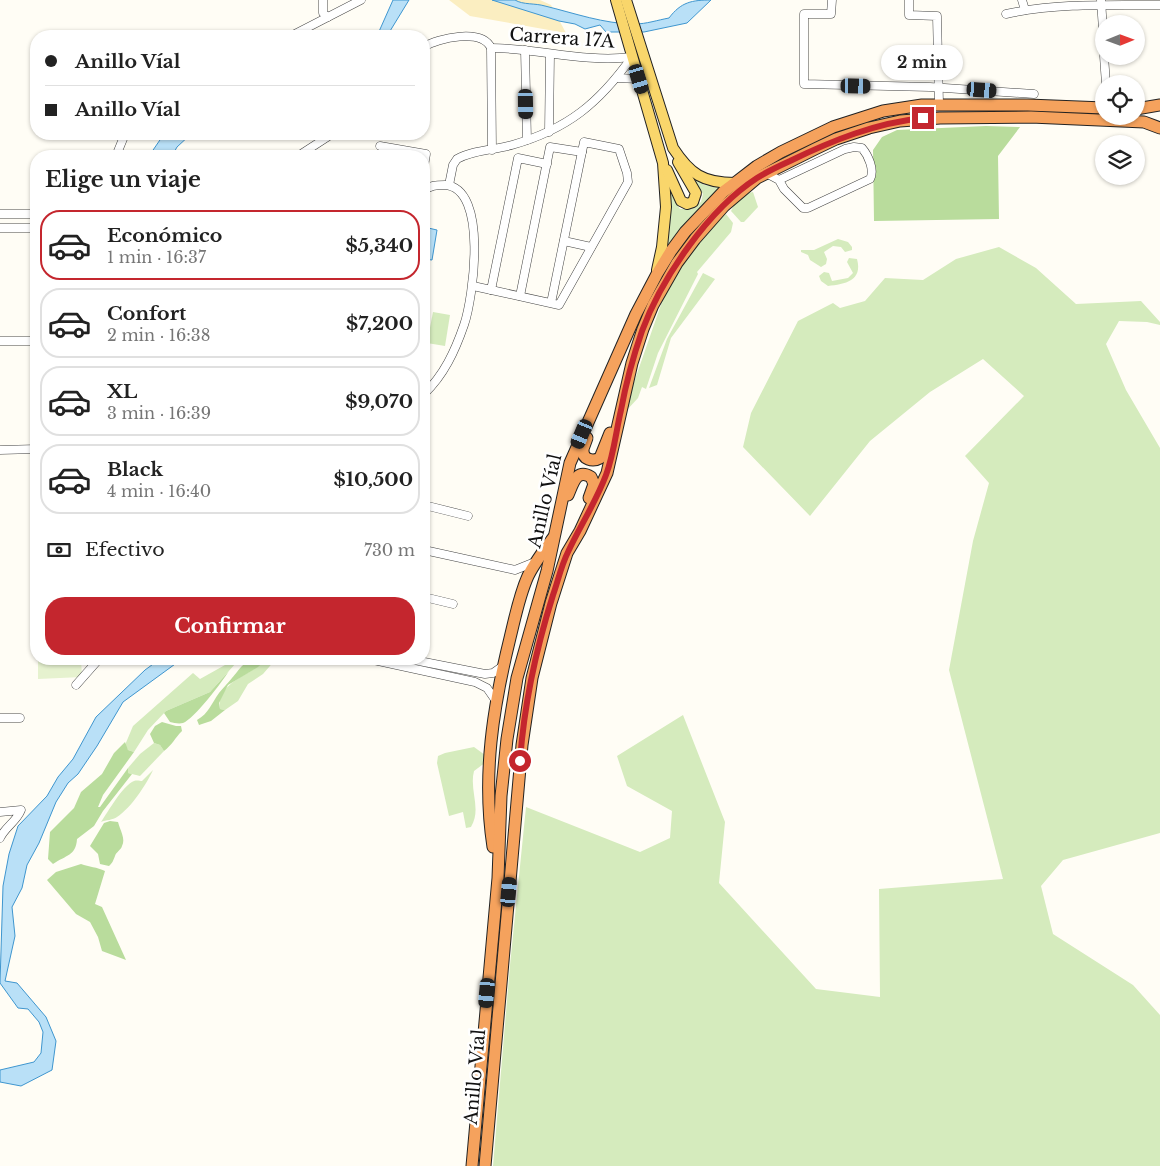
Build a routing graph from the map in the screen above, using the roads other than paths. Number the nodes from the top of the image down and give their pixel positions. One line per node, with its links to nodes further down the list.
1 (323, 0): 14 (street)
2 (361, 0): 14 (street)
3 (832, 0): 24 (street)
4 (909, 0): 24 (street)
5 (1022, 0): 12 (street)
6 (622, 1): 16 (main road)
7 (1134, 2): 9 (street); 10 (street)
8 (1072, 3): 9 (street); 11 (street)
9 (1098, 3)
10 (1159, 3)
11 (1047, 4): 12 (street)
12 (1025, 10): 13 (street)
13 (1006, 14)
14 (328, 17): 15 (street)
15 (303, 30)
16 (633, 39): 21 (main road); 37 (main road)
17 (430, 44): 18 (street)
18 (490, 48): 19 (street, Carrera 17A); 31 (street)
19 (525, 50): 20 (street, Carrera 17A); 34 (street)
20 (550, 54): 21 (street, Carrera 17A); 32 (street)
21 (632, 57): 22 (street); 23 (main road)
22 (617, 78): 23 (street); 32 (street)
23 (639, 79): 42 (main road)
24 (938, 88): 25 (street); 26 (street)
25 (1034, 94)
26 (939, 104): 28 (highway, Anillo Víal); 46 (highway, Anillo Víal)
27 (1160, 105): 29 (highway)
28 (1095, 108)
29 (1145, 108)
30 (1160, 128): 44 (highway, Anillo Víal)
31 (492, 131): 36 (street); 40 (street)
32 (549, 132): 34 (street)
33 (323, 140): 38 (street)
34 (526, 140): 36 (street)
35 (380, 146): 39 (street)
36 (504, 147): 40 (street)
37 (673, 148): 42 (main road); 46 (main road)
38 (307, 150)
39 (403, 150)
40 (492, 150): 47 (street)
41 (582, 152): 43 (street); 53 (street); 54 (street)
42 (664, 163): 55 (main road)
43 (546, 164): 57 (street); 58 (street)
44 (766, 173): 45 (street); 64 (highway, Anillo Víal)
45 (779, 180): 45 (street)
46 (735, 183): 55 (highway, Anillo Víal)
47 (449, 185): 48 (street); 56 (street)
48 (430, 187)
49 (0, 214): 50 (street)
50 (30, 214)
51 (0, 228): 52 (street)
52 (30, 228)
53 (564, 241): 54 (street); 59 (street)
54 (591, 247): 59 (street)
55 (657, 274): 63 (highway, Anillo Víal)
56 (473, 286): 57 (street); 62 (street)
57 (491, 290): 58 (street)
58 (520, 296): 59 (street)
59 (551, 303)
60 (0, 341): 61 (street)
61 (30, 341)
62 (430, 387)
63 (601, 393): 64 (highway); 69 (highway, Anillo Víal)
64 (622, 400): 70 (highway, Anillo Víal)
65 (30, 449): 66 (street)
66 (0, 450)
67 (430, 507): 68 (street)
68 (468, 516)
69 (557, 529): 70 (highway); 72 (highway); 87 (highway, Anillo Víal)
70 (580, 531): 89 (highway, Anillo Víal)
71 (430, 551): 73 (street)
72 (536, 561): 73 (street); 74 (highway)
73 (515, 570): 74 (street)
74 (522, 590): 80 (highway)
75 (430, 598): 76 (street)
76 (453, 604)
77 (430, 663): 80 (street)
78 (93, 665): 81 (street)
79 (397, 665): 82 (street)
80 (503, 666): 82 (highway)
81 (76, 685)
82 (496, 701): 87 (highway)
83 (0, 718): 84 (street)
84 (20, 718)
85 (0, 812): 86 (street)
86 (0, 838)
87 (498, 878): 88 (highway, Anillo Víal)
88 (472, 1166)
89 (485, 1166)

